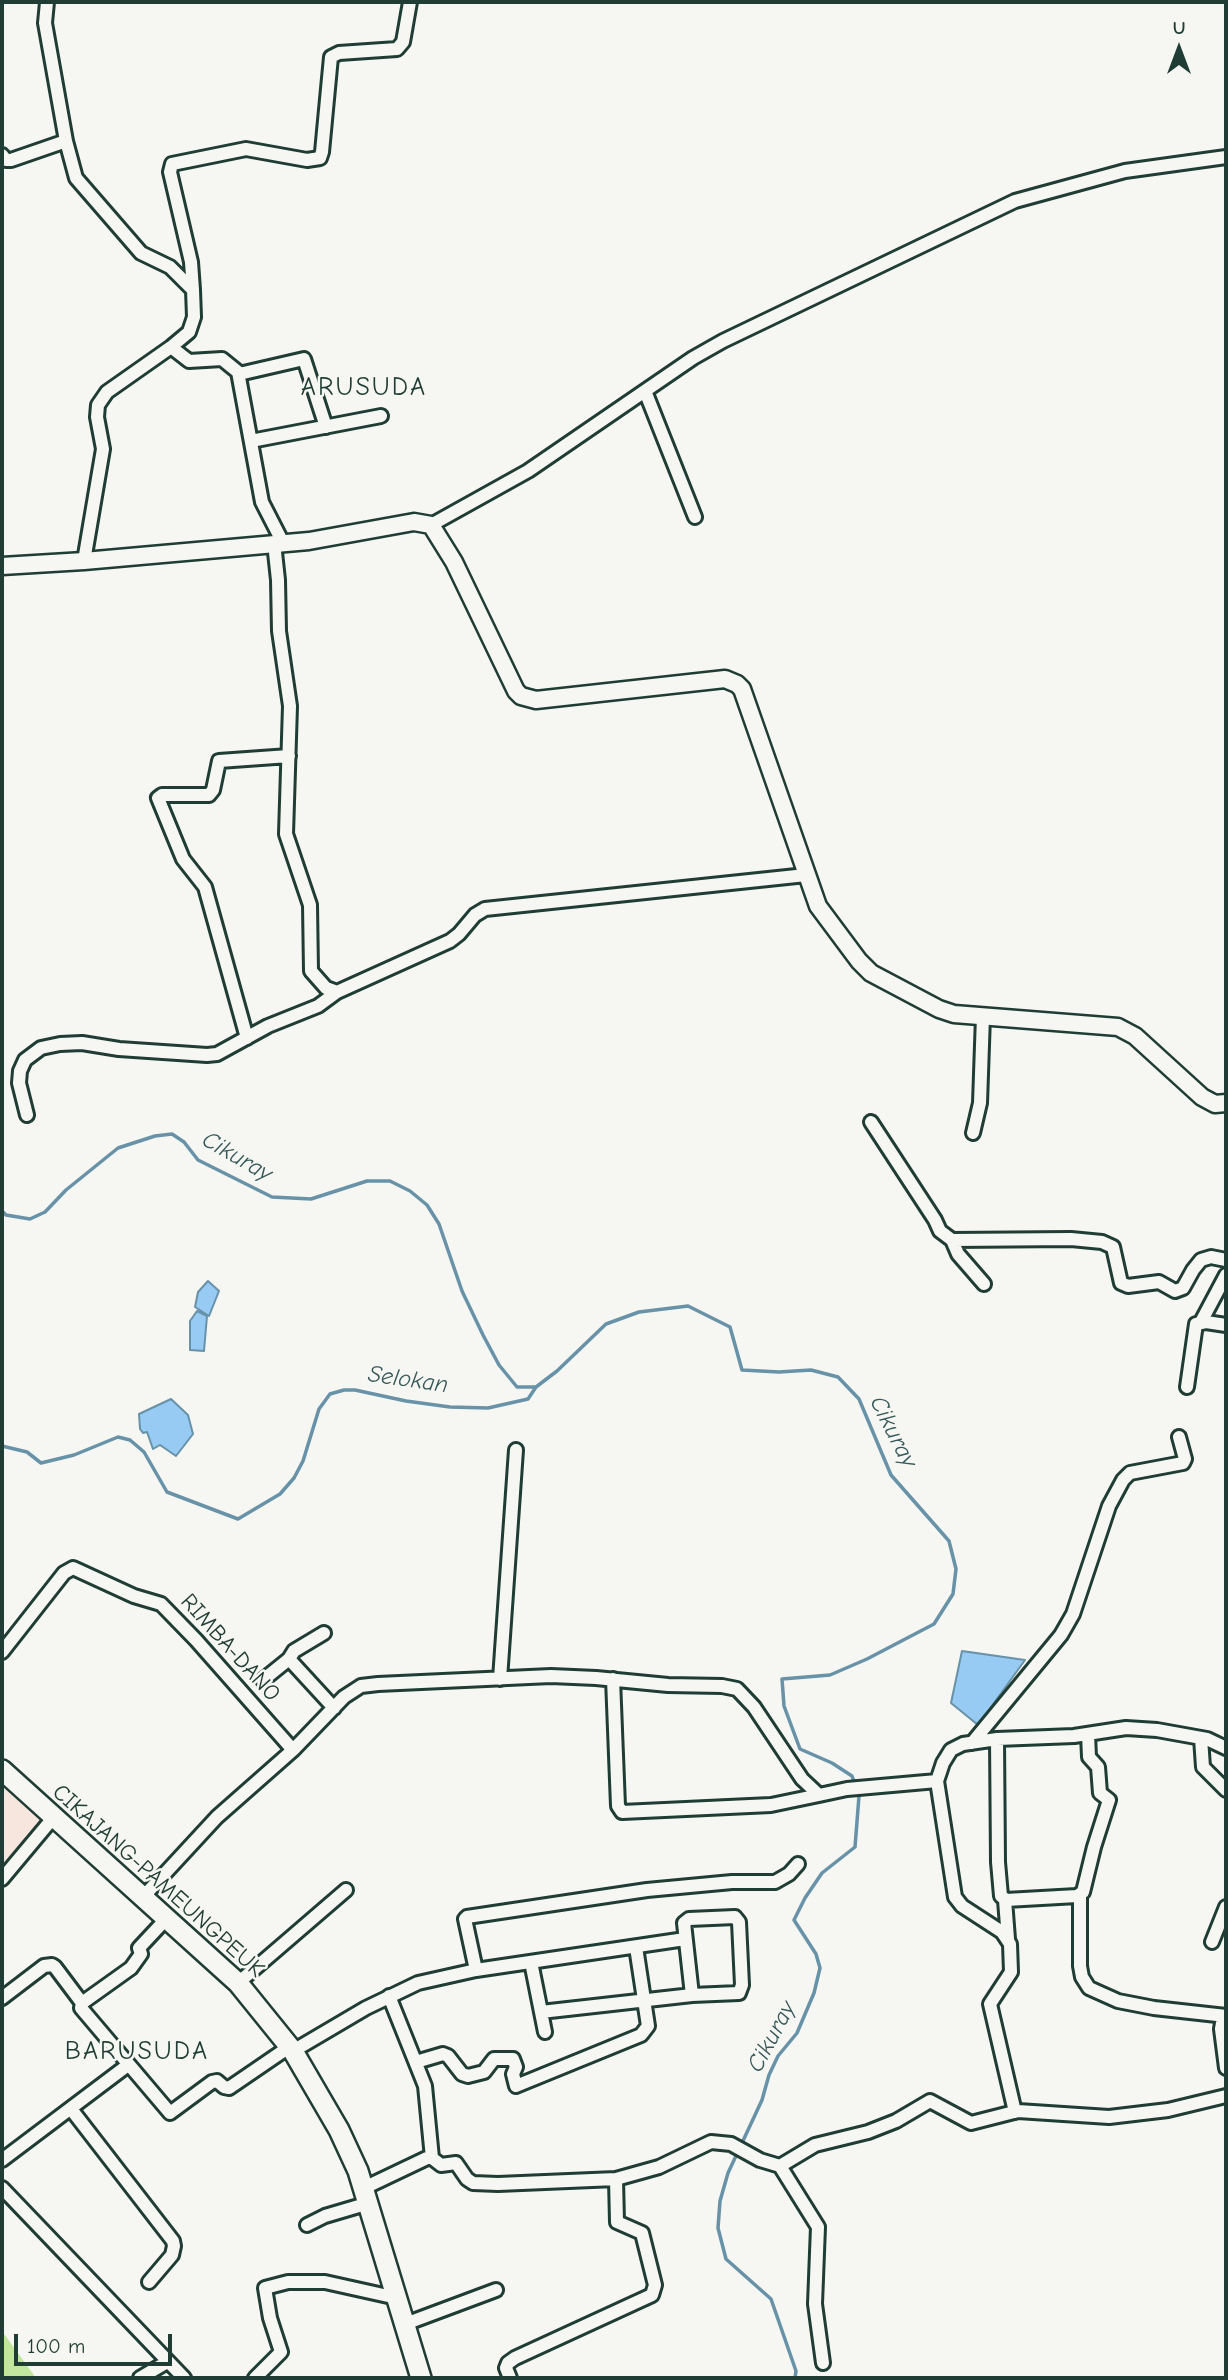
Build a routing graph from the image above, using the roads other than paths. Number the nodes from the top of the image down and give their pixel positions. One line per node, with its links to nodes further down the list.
1 (47, 2): 3 (street)
2 (410, 2): 6 (street)
3 (66, 141): 4 (street); 6 (street)
4 (2, 155)
5 (1226, 157): 9 (street)
6 (193, 290): 7 (street)
7 (171, 347): 8 (street); 16 (street)
8 (239, 374): 11 (street); 12 (street)
9 (645, 391): 13 (street); 14 (street)
10 (381, 416): 11 (street)
11 (326, 427): 12 (street)
12 (251, 441): 15 (street)
13 (695, 517)
14 (431, 525): 15 (street); 19 (street)
15 (278, 543): 16 (street); 18 (street)
16 (84, 561): 17 (street)
17 (2, 566)
18 (289, 756): 20 (street); 22 (street)
19 (806, 875): 20 (street); 21 (street)
20 (338, 992): 22 (street)
21 (983, 1016): 23 (street); 26 (street)
22 (247, 1038): 24 (street)
23 (1226, 1103)
24 (27, 1115)
25 (871, 1122): 27 (street)
26 (973, 1133)
27 (952, 1240): 28 (street); 30 (street)
28 (1226, 1260)
29 (1226, 1275): 31 (street)
30 (984, 1284)
31 (1201, 1322): 32 (street); 33 (street)
32 (1226, 1325)
33 (1187, 1387)
34 (1179, 1437): 46 (street)
35 (516, 1451): 39 (street)
36 (324, 1633): 38 (street)
37 (2, 1652): 48 (street, RIMBA-DANO)
38 (289, 1659): 41 (street); 42 (street)
39 (500, 1679): 40 (street); 42 (street)
40 (613, 1679): 52 (street); 52 (street)
41 (263, 1680)
42 (334, 1708): 48 (street)
43 (1088, 1734): 44 (street); 45 (street); 58 (street)
44 (1201, 1738): 47 (street); 51 (street)
45 (997, 1739): 46 (street); 59 (street)
46 (972, 1743): 50 (street)
47 (1226, 1748)
48 (293, 1749): 57 (street)
49 (2, 1770): 53 (main road, CIKAJANG-PAMEUNGPEUK)
50 (937, 1781): 52 (street); 63 (street)
51 (1226, 1790)
52 (819, 1795)
53 (52, 1818): 55 (street); 57 (main road, CIKAJANG-PAMEUNGPEUK)
54 (798, 1864): 67 (street)
55 (2, 1880)
56 (346, 1890): 68 (street)
57 (144, 1896): 61 (main road, CIKAJANG-PAMEUNGPEUK)
58 (1080, 1896): 59 (street); 75 (street)
59 (1005, 1900): 63 (street)
60 (1226, 1907): 64 (street)
61 (167, 1918): 68 (main road, CIKAJANG-PAMEUNGPEUK); 73 (street)
62 (685, 1939): 65 (street); 69 (street); 69 (street)
63 (1008, 1939): 83 (street)
64 (1212, 1942)
65 (636, 1947): 66 (street); 72 (street)
66 (531, 1962): 67 (street); 74 (street)
67 (476, 1970): 70 (street)
68 (238, 1983): 77 (main road, CIKAJANG-PAMEUNGPEUK)
69 (692, 1995): 72 (street)
70 (389, 1996): 77 (street); 78 (street)
71 (2, 1998): 73 (street)
72 (644, 2000): 74 (street); 78 (street)
73 (82, 2003): 79 (street)
74 (541, 2012): 76 (street)
75 (1226, 2017): 80 (street)
76 (545, 2032)
77 (291, 2049): 79 (street); 89 (main road, CIKAJANG-PAMEUNGPEUK)
78 (416, 2062): 84 (street)
79 (128, 2065): 82 (street)
80 (1226, 2068)
81 (1226, 2096): 83 (street)
82 (71, 2109): 85 (street); 91 (street)
83 (1015, 2112): 86 (street)
84 (432, 2158): 87 (street); 89 (street)
85 (2, 2160)
86 (780, 2166): 87 (street); 96 (street)
87 (616, 2179): 101 (street)
88 (2, 2188): 95 (street)
89 (366, 2195): 90 (street); 93 (main road, CIKAJANG-PAMEUNGPEUK)
90 (307, 2225)
91 (149, 2282)
92 (496, 2290): 94 (street)
93 (397, 2298): 94 (main road, CIKAJANG-PAMEUNGPEUK); 99 (street)
94 (405, 2324): 100 (main road, CIKAJANG-PAMEUNGPEUK)
95 (167, 2362): 97 (street); 98 (street)
96 (823, 2363)
97 (140, 2378)
98 (184, 2378)
99 (255, 2378)
100 (421, 2378)
101 (510, 2378)

